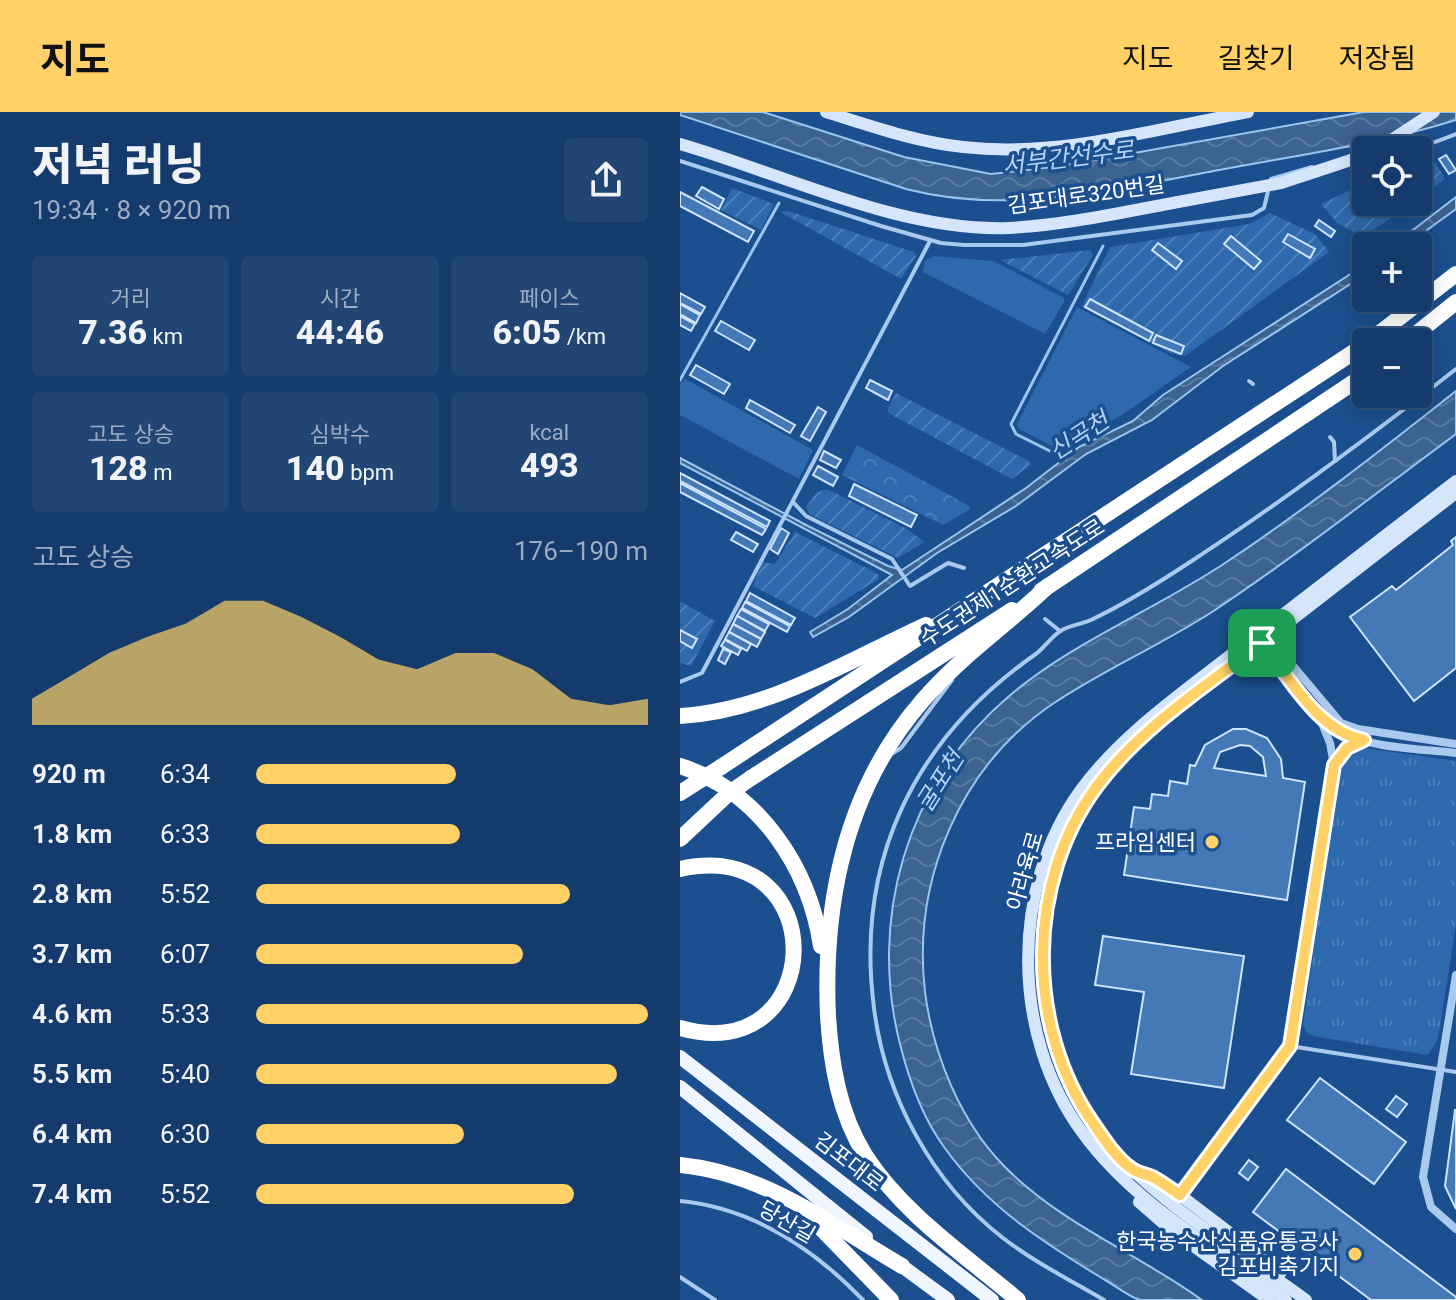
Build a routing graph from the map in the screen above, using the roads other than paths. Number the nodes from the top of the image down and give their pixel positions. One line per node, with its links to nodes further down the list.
1 (826, 112): 2 (street)
2 (1248, 112)
3 (1434, 112): 5 (street)
4 (1456, 134): 6 (lane)
5 (1397, 136)
6 (1432, 143)
7 (680, 144): 10 (street, 김포대로320번길, bridge)
8 (1352, 159): 11 (lane, 김포대로320번길)
9 (680, 161): 11 (lane, 김포대로320번길)
10 (1352, 161)
11 (931, 240): 23 (lane)
12 (1456, 274): 14 (highway, 수도권제1순환고속도로)
13 (1456, 302): 15 (highway)
14 (1386, 328)
15 (1424, 328)
16 (1352, 353): 26 (highway, 수도권제1순환고속도로)
17 (1456, 369): 20 (lane)
18 (1352, 383): 25 (highway, 수도권제1순환고속도로)
19 (1330, 437): 20 (lane)
20 (1335, 462): 28 (lane)
21 (1456, 481): 29 (street, 아라육로)
22 (1456, 493): 29 (street, 아라육로)
23 (792, 501): 24 (lane); 30 (lane)
24 (964, 568)
25 (1048, 586): 39 (highway, 수도권제1순환고속도로, bridge); 44 (highway)
26 (978, 601): 31 (highway); 38 (highway, 수도권제1순환고속도로, bridge)
27 (1045, 619): 28 (lane)
28 (1060, 631): 67 (lane)
29 (1262, 636): 32 (street); 34 (street); 52 (street, 아라육로)
30 (680, 682)
31 (683, 716)
32 (1319, 716): 33 (street); 36 (street)
33 (1364, 740): 35 (street); 36 (street)
34 (1456, 744)
35 (1456, 753)
36 (1334, 765): 46 (street)
37 (680, 766): 44 (highway)
38 (680, 793)
39 (728, 794): 40 (highway, 수도권제1순환고속도로); 41 (highway)
40 (680, 825)
41 (680, 839)
42 (680, 869): 45 (highway)
43 (1456, 975): 48 (street)
44 (827, 983): 66 (highway)
45 (680, 1028)
46 (1290, 1046): 48 (lane); 53 (street)
47 (680, 1057): 57 (main road, 김포대로)
48 (1441, 1070): 49 (lane); 56 (street)
49 (1456, 1072)
50 (680, 1087): 58 (main road)
51 (680, 1165): 55 (highway)
52 (1128, 1175): 53 (street); 68 (street); 69 (street, 아라육로); 70 (street, 아라육로)
53 (1180, 1195): 71 (street)
54 (680, 1201): 61 (lane, 당산길)
55 (794, 1201): 58 (highway); 62 (highway)
56 (1456, 1229)
57 (930, 1255): 64 (main road, 김포대로); 65 (main road)
58 (902, 1266): 63 (main road)
59 (680, 1277): 60 (lane)
60 (715, 1300)
61 (863, 1300)
62 (891, 1300)
63 (948, 1300)
64 (992, 1300)
65 (1010, 1300)
66 (1018, 1300)
67 (1104, 1300)
68 (1269, 1300)
69 (1286, 1300)
70 (1306, 1300)
71 (1319, 1300)

